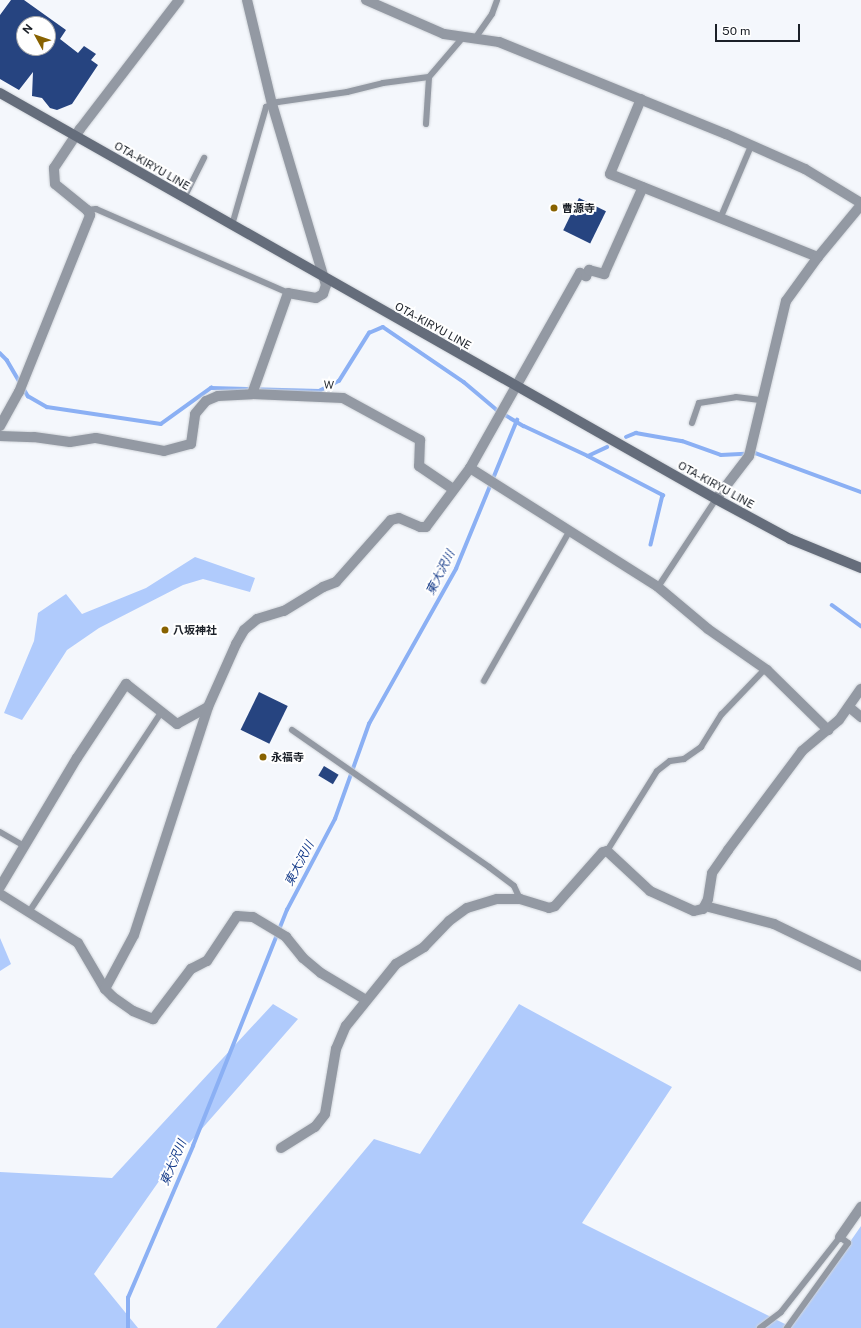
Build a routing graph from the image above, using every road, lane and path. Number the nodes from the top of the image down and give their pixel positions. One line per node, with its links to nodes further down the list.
1 (179, 0): 12 (street)
2 (247, 0): 10 (street)
3 (366, 0): 5 (street)
4 (497, 0): 6 (lane)
5 (464, 36): 6 (street); 7 (lane)
6 (476, 37): 9 (street)
7 (429, 77): 10 (lane); 11 (lane)
8 (0, 94): 12 (main road, OTA-KIRYU LINE)
9 (641, 99): 13 (street); 15 (street)
10 (272, 104): 20 (lane); 22 (street)
11 (426, 124)
12 (75, 136): 16 (main road, OTA-KIRYU LINE); 18 (street)
13 (751, 146): 17 (street); 19 (lane)
14 (204, 158): 16 (lane)
15 (644, 187): 19 (street); 24 (street)
16 (184, 198): 20 (main road, OTA-KIRYU LINE)
17 (861, 204): 21 (street)
18 (87, 210): 23 (lane); 28 (street)
19 (720, 219): 21 (street)
20 (232, 225): 22 (main road, OTA-KIRYU LINE)
21 (818, 257): 26 (street)
22 (326, 279): 23 (street); 24 (main road, OTA-KIRYU LINE)
23 (288, 293): 25 (street)
24 (516, 387): 30 (street); 32 (main road, OTA-KIRYU LINE)
25 (254, 390): 29 (street, W); 31 (street, W)
26 (762, 400): 27 (lane); 32 (street)
27 (692, 423)
28 (0, 426)
29 (0, 436)
30 (470, 468): 31 (street); 33 (street)
31 (453, 489): 39 (street)
32 (716, 499): 34 (main road, OTA-KIRYU LINE); 35 (lane)
33 (569, 532): 35 (street); 37 (lane)
34 (861, 568)
35 (658, 587): 36 (street)
36 (765, 669): 44 (street); 47 (lane)
37 (484, 681)
38 (861, 689): 40 (street)
39 (208, 707): 41 (street); 54 (street)
40 (849, 707): 42 (street); 44 (street)
41 (162, 711): 46 (street); 52 (lane)
42 (861, 717)
43 (292, 730): 50 (lane)
44 (828, 730): 51 (street)
45 (0, 832): 46 (lane)
46 (24, 846): 48 (street)
47 (607, 851): 50 (street); 51 (street)
48 (0, 887)
49 (0, 894): 52 (street)
50 (520, 899): 55 (street)
51 (705, 906): 53 (street)
52 (29, 912): 54 (street)
53 (861, 966)
54 (105, 989): 55 (street)
55 (366, 1000): 56 (street)
56 (281, 1148)
57 (861, 1207): 58 (street)
58 (840, 1237): 59 (lane); 60 (lane)
59 (760, 1328)
60 (788, 1328)

